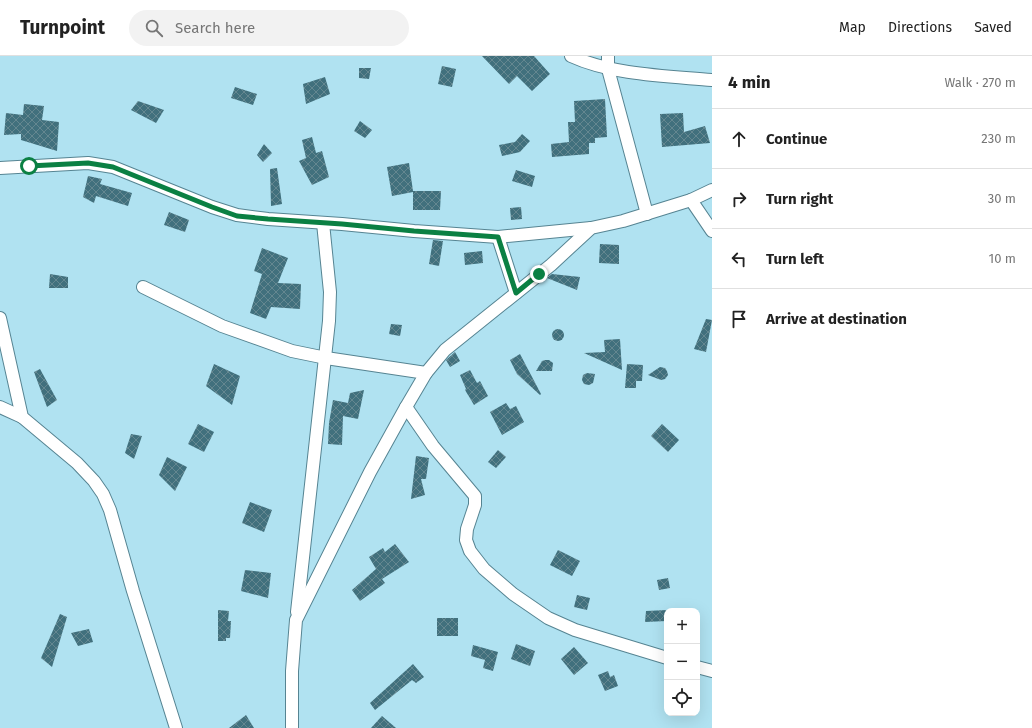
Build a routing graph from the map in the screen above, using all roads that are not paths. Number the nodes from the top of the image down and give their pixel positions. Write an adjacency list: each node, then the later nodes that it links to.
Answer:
1 (571, 56): 3 (street)
2 (608, 56): 3 (street)
3 (608, 69): 4 (street); 8 (street)
4 (712, 80)
5 (0, 168): 9 (street)
6 (712, 190): 7 (street)
7 (691, 200): 8 (street); 11 (street)
8 (648, 214): 10 (street)
9 (323, 223): 12 (street); 16 (street)
10 (591, 228): 12 (street); 14 (street)
11 (712, 231)
12 (498, 237): 14 (street)
13 (143, 287): 16 (street)
14 (516, 293): 17 (street)
15 (0, 318): 20 (street)
16 (326, 358): 17 (street); 21 (street)
17 (426, 373): 19 (street)
18 (0, 407): 20 (street)
19 (406, 407): 21 (street); 22 (street)
20 (22, 417): 26 (street)
21 (296, 620): 25 (street)
22 (664, 657)
23 (700, 668): 24 (street)
24 (712, 671)
25 (291, 725): 27 (street)
26 (176, 728)
27 (302, 728)

